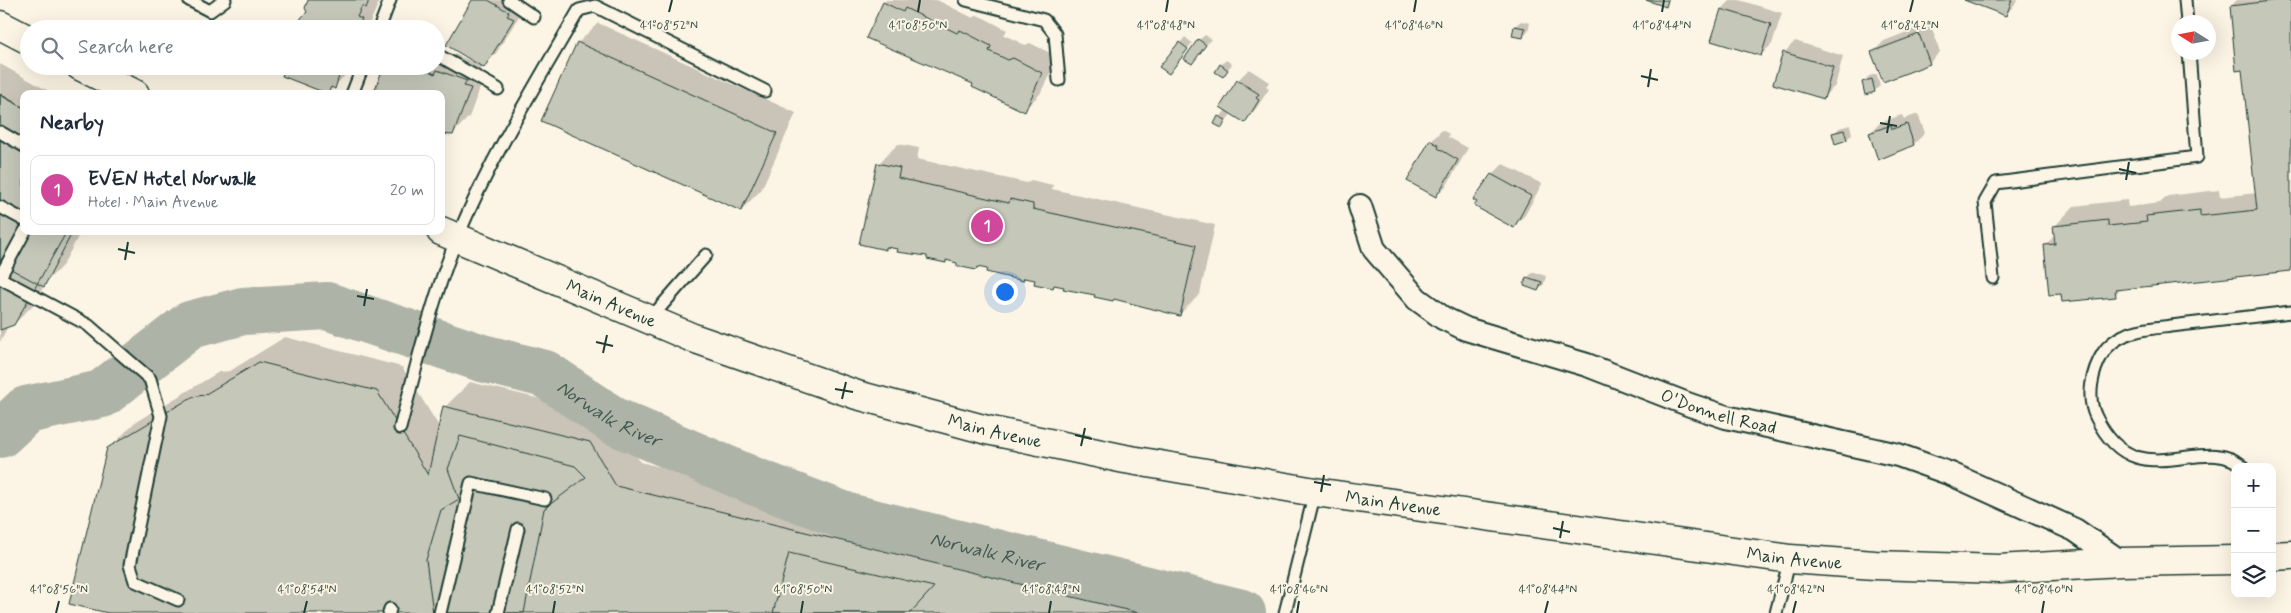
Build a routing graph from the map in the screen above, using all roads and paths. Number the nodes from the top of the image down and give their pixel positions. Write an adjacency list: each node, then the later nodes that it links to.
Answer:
1 (189, 0): 2 (lane)
2 (226, 0)
3 (390, 0): 9 (lane)
4 (509, 0): 8 (lane)
5 (966, 0): 16 (lane)
6 (2185, 0): 7 (lane)
7 (2186, 15)
8 (534, 17)
9 (382, 20)
10 (0, 25): 11 (main road)
11 (20, 35)
12 (445, 59): 17 (lane)
13 (2190, 60): 30 (lane)
14 (98, 75): 18 (main road)
15 (359, 75): 19 (lane)
16 (1059, 80)
17 (498, 89)
18 (127, 90)
19 (354, 90)
20 (765, 91): 26 (lane)
21 (0, 132): 22 (lane)
22 (20, 144)
23 (1360, 206): 42 (street, O'Donnell Road)
24 (0, 207): 25 (lane)
25 (20, 218)
26 (449, 234): 32 (main road, Main Avenue); 33 (lane)
27 (23, 235): 29 (lane)
28 (706, 255): 32 (lane)
29 (0, 277): 43 (lane)
30 (1993, 278)
31 (2291, 312): 34 (lane)
32 (649, 320): 35 (main road, Main Avenue)
33 (400, 428)
34 (2238, 463)
35 (1315, 492): 40 (main road, Main Avenue); 46 (lane)
36 (545, 498): 44 (lane)
37 (518, 529): 45 (lane)
38 (2291, 555): 39 (main road)
39 (2276, 556)
40 (1790, 559): 42 (main road, Main Avenue); 47 (lane)
41 (2231, 560): 42 (main road, Main Avenue)
42 (2122, 562)
43 (178, 600)
44 (440, 613)
45 (498, 613)
46 (1285, 613)
47 (1776, 613)

